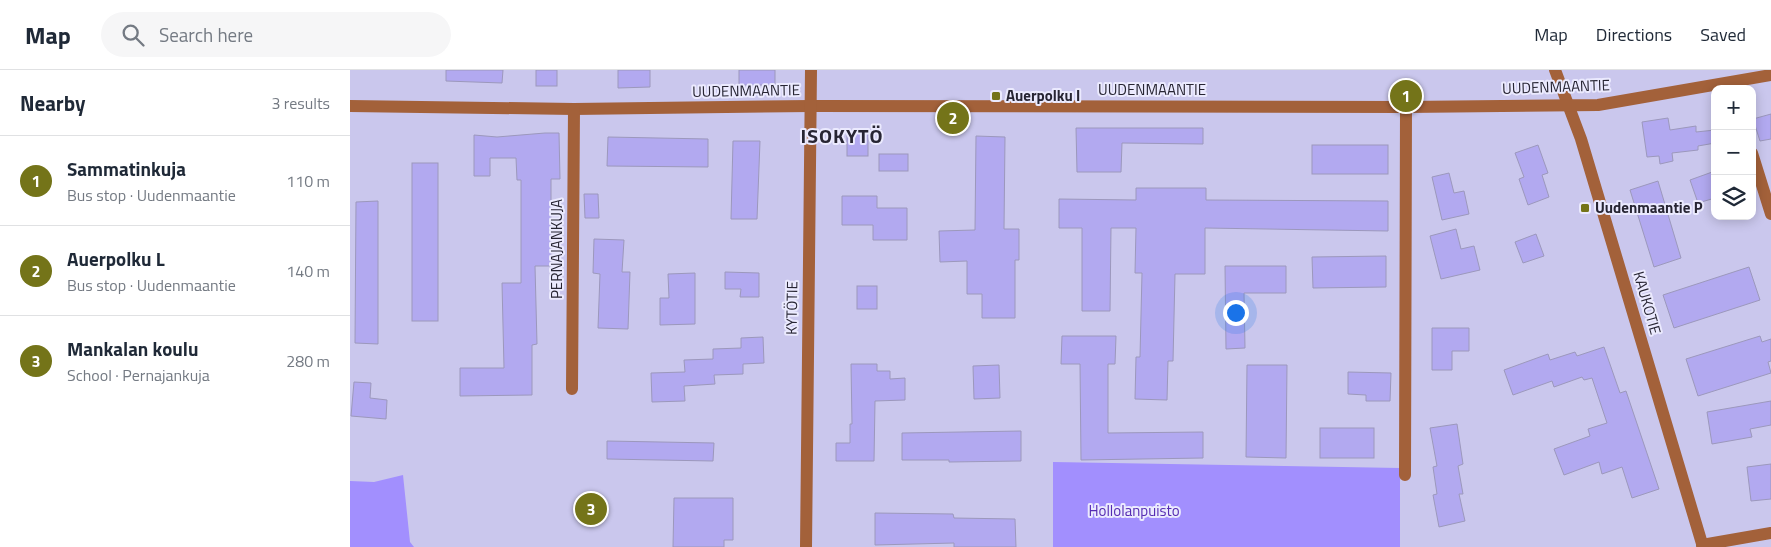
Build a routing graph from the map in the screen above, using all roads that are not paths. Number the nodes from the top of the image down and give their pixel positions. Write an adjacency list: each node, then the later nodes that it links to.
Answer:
1 (811, 70): 8 (street, KYTÖTIE)
2 (1556, 70): 6 (street, KAUKOTIE)
3 (1771, 75): 4 (street, UUDENMAANTIE)
4 (1733, 85)
5 (1711, 88): 6 (street, UUDENMAANTIE)
6 (1568, 105): 9 (street, UUDENMAANTIE); 16 (street, KAUKOTIE)
7 (350, 106): 10 (street, UUDENMAANTIE)
8 (811, 106): 9 (street, UUDENMAANTIE); 10 (street, UUDENMAANTIE); 17 (street, KYTÖTIE)
9 (1406, 107): 14 (street)
10 (574, 109): 13 (street, PERNAJANKUJA)
11 (1756, 166): 12 (street)
12 (1771, 214)
13 (572, 389)
14 (1405, 475)
15 (1771, 532): 16 (street)
16 (1703, 546)
17 (806, 547)

